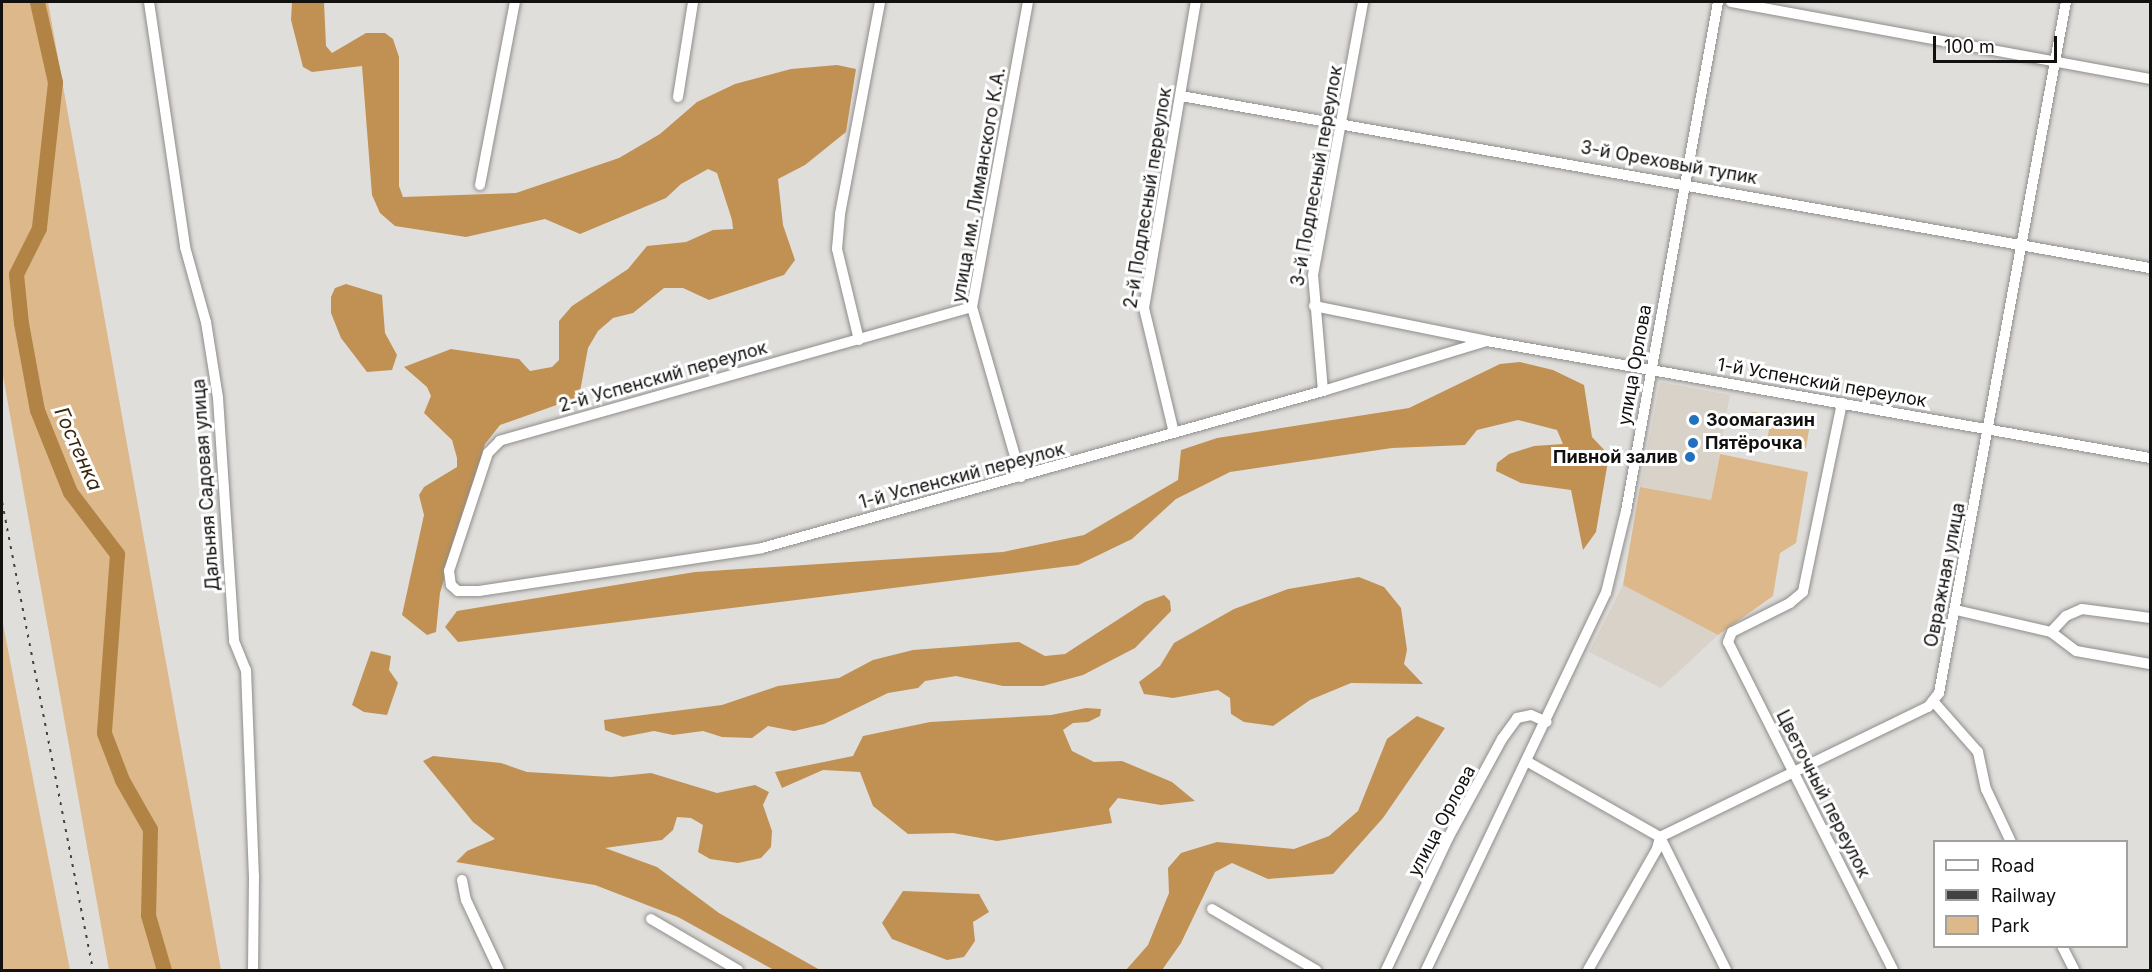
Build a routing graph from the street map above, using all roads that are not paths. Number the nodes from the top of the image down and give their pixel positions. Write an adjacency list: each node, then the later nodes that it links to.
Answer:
1 (149, 2): 46 (street, Дальняя Садовая улица)
2 (515, 2): 17 (street)
3 (693, 2): 14 (street)
4 (880, 2): 22 (street)
5 (1028, 2): 21 (street, улица им. Лиманского К.А.)
6 (1196, 2): 13 (street, 2-й Подлесный переулок)
7 (1363, 2): 15 (street, 3-й Подлесный переулок)
8 (1718, 2): 16 (street, улица Орлова)
9 (1731, 2): 11 (street)
10 (2066, 2): 11 (street, Овражная улица)
11 (2055, 62): 12 (street); 18 (street, Овражная улица)
12 (2151, 79)
13 (1180, 96): 15 (street, 3-й Ореховый тупик); 28 (street, 2-й Подлесный переулок)
14 (678, 97)
15 (1342, 121): 16 (street, 3-й Ореховый тупик); 20 (street, 3-й Подлесный переулок)
16 (1684, 183): 18 (street, 3-й Ореховый тупик); 24 (street, улица Орлова)
17 (480, 185)
18 (2022, 244): 19 (street, 3-й Ореховый тупик); 27 (street, Овражная улица)
19 (2151, 267)
20 (1314, 306): 23 (street, 1-й Успенский переулок); 25 (street, 3-й Подлесный переулок)
21 (972, 307): 22 (street, 2-й Успенский переулок); 30 (street, улица им. Лиманского К.А.)
22 (860, 339): 31 (street, 2-й Успенский переулок)
23 (1487, 341): 24 (street, 1-й Успенский переулок); 25 (street, 1-й Успенский переулок)
24 (1651, 369): 26 (street, 1-й Успенский переулок); 37 (street, улица Орлова)
25 (1323, 391): 28 (street, 1-й Успенский переулок)
26 (1842, 403): 27 (street, 1-й Успенский переулок); 39 (street, Цветочный переулок)
27 (1988, 430): 29 (street, 1-й Успенский переулок); 32 (street, Овражная улица)
28 (1174, 433): 30 (street, 1-й Успенский переулок)
29 (2151, 458)
30 (1021, 477): 31 (street, 1-й Успенский переулок)
31 (449, 571)
32 (1956, 610): 34 (street); 36 (street, Овражная улица)
33 (2151, 618): 34 (street)
34 (2051, 632): 35 (street)
35 (2151, 664)
36 (1933, 701): 39 (street); 41 (street)
37 (1547, 722): 38 (street, улица Орлова); 50 (street, улица Орлова)
38 (1527, 762): 40 (street); 51 (street, улица Орлова)
39 (1793, 771): 40 (street); 54 (street, Цветочный переулок)
40 (1660, 837): 52 (street); 53 (street)
41 (2010, 840)
42 (462, 880): 47 (street)
43 (1212, 909): 49 (street)
44 (651, 919): 48 (street)
45 (2063, 948): 55 (street)
46 (253, 970)
47 (499, 970)
48 (738, 970)
49 (1316, 970)
50 (1386, 970)
51 (1426, 970)
52 (1588, 970)
53 (1726, 970)
54 (1893, 970)
55 (2074, 970)

